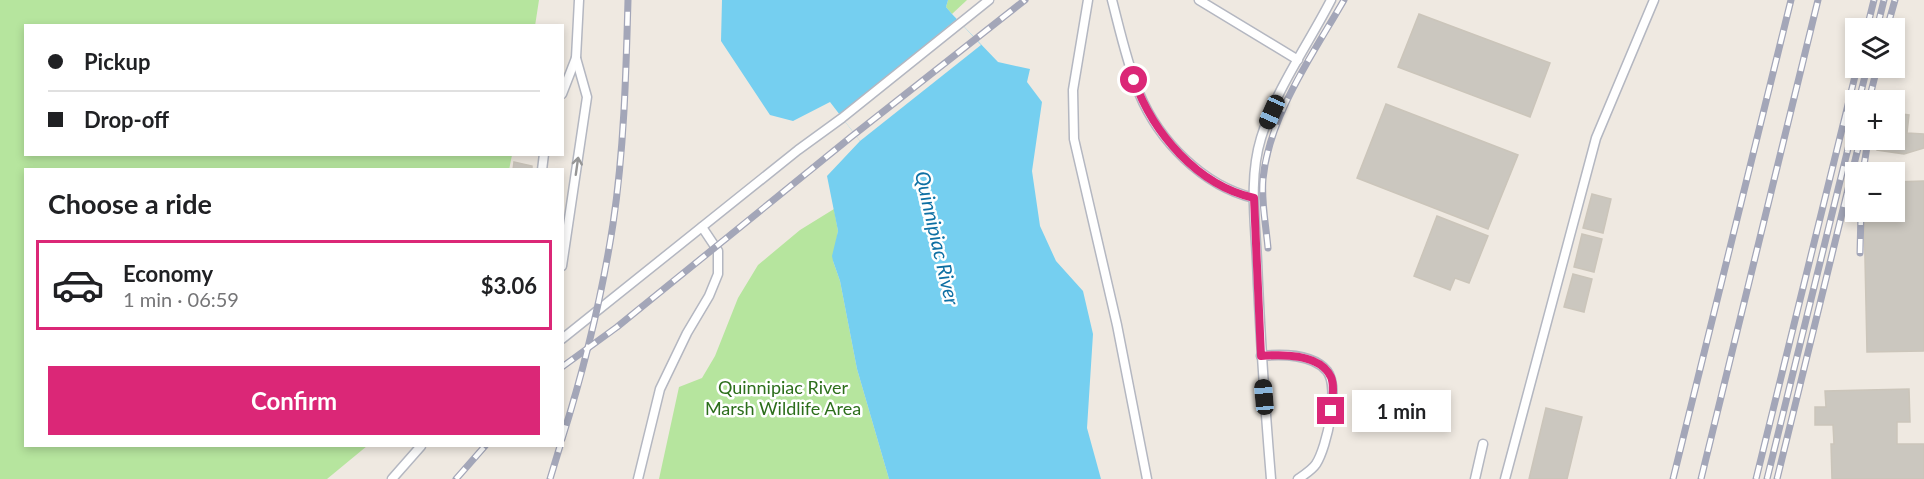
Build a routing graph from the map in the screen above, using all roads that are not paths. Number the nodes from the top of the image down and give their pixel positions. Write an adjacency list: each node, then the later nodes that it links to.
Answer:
1 (579, 0): 8 (lane)
2 (989, 0): 12 (lane)
3 (1088, 0): 20 (lane)
4 (1112, 0): 11 (lane)
5 (1199, 0): 9 (lane)
6 (1331, 0): 9 (lane)
7 (1654, 0): 24 (lane)
8 (576, 58): 10 (lane); 13 (lane, one-way to 8)
9 (1298, 60): 11 (lane)
10 (564, 89)
11 (1254, 198): 15 (lane)
12 (702, 227): 14 (lane); 19 (lane)
13 (564, 252)
14 (564, 337)
15 (1261, 356): 21 (lane); 22 (lane)
16 (1483, 444): 23 (lane)
17 (420, 447): 18 (lane)
18 (392, 479)
19 (638, 479)
20 (1147, 479)
21 (1271, 479)
22 (1298, 479)
23 (1474, 479)
24 (1505, 479)

